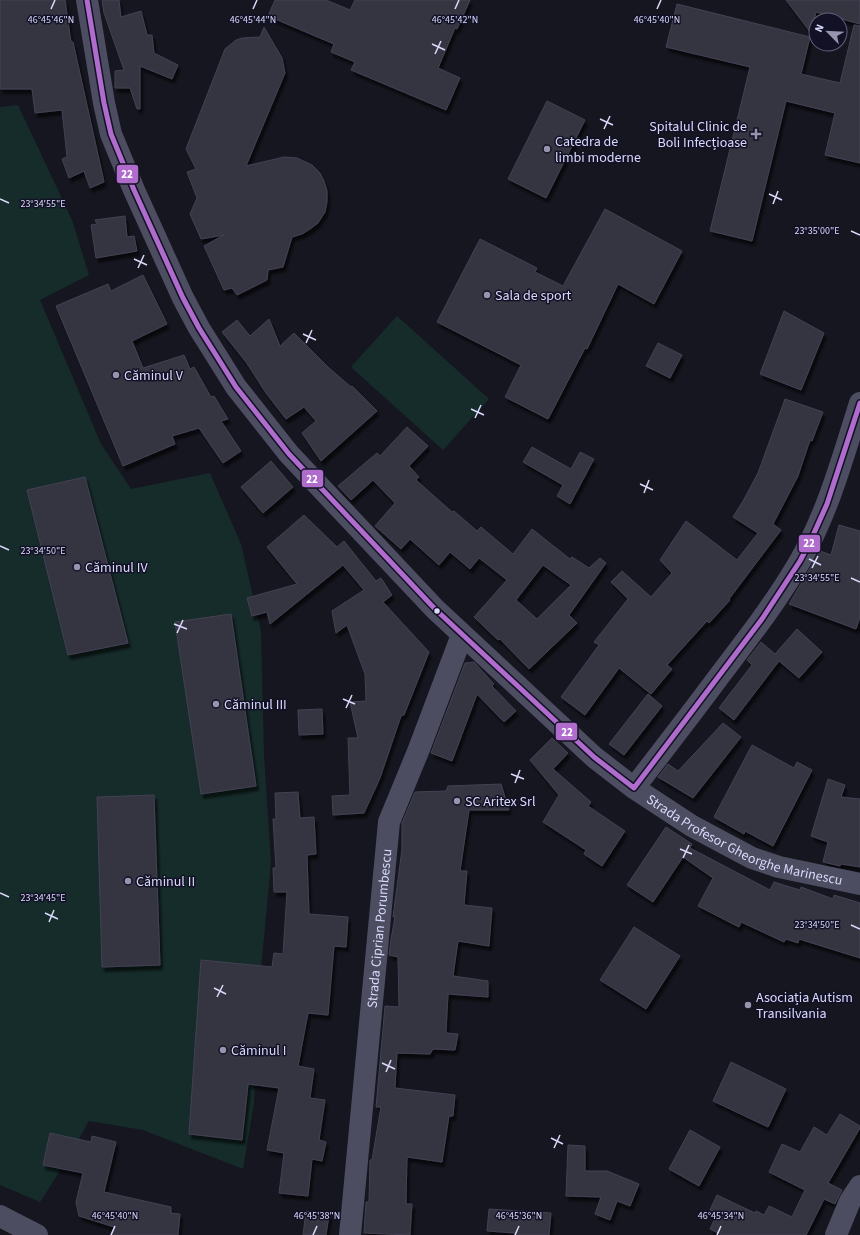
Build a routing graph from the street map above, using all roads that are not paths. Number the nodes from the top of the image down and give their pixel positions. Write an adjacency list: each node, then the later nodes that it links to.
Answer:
1 (87, 0): 3 (street, Strada Profesor Gheorghe Marinescu)
2 (860, 403): 4 (street)
3 (462, 635): 4 (street, Strada Profesor Gheorghe Marinescu); 9 (street, Strada Ciprian Porumbescu)
4 (634, 788): 5 (street, Strada Profesor Gheorghe Marinescu)
5 (860, 884)
6 (860, 1186): 10 (street)
7 (0, 1216): 8 (street)
8 (37, 1235)
9 (350, 1235)
10 (836, 1235)

